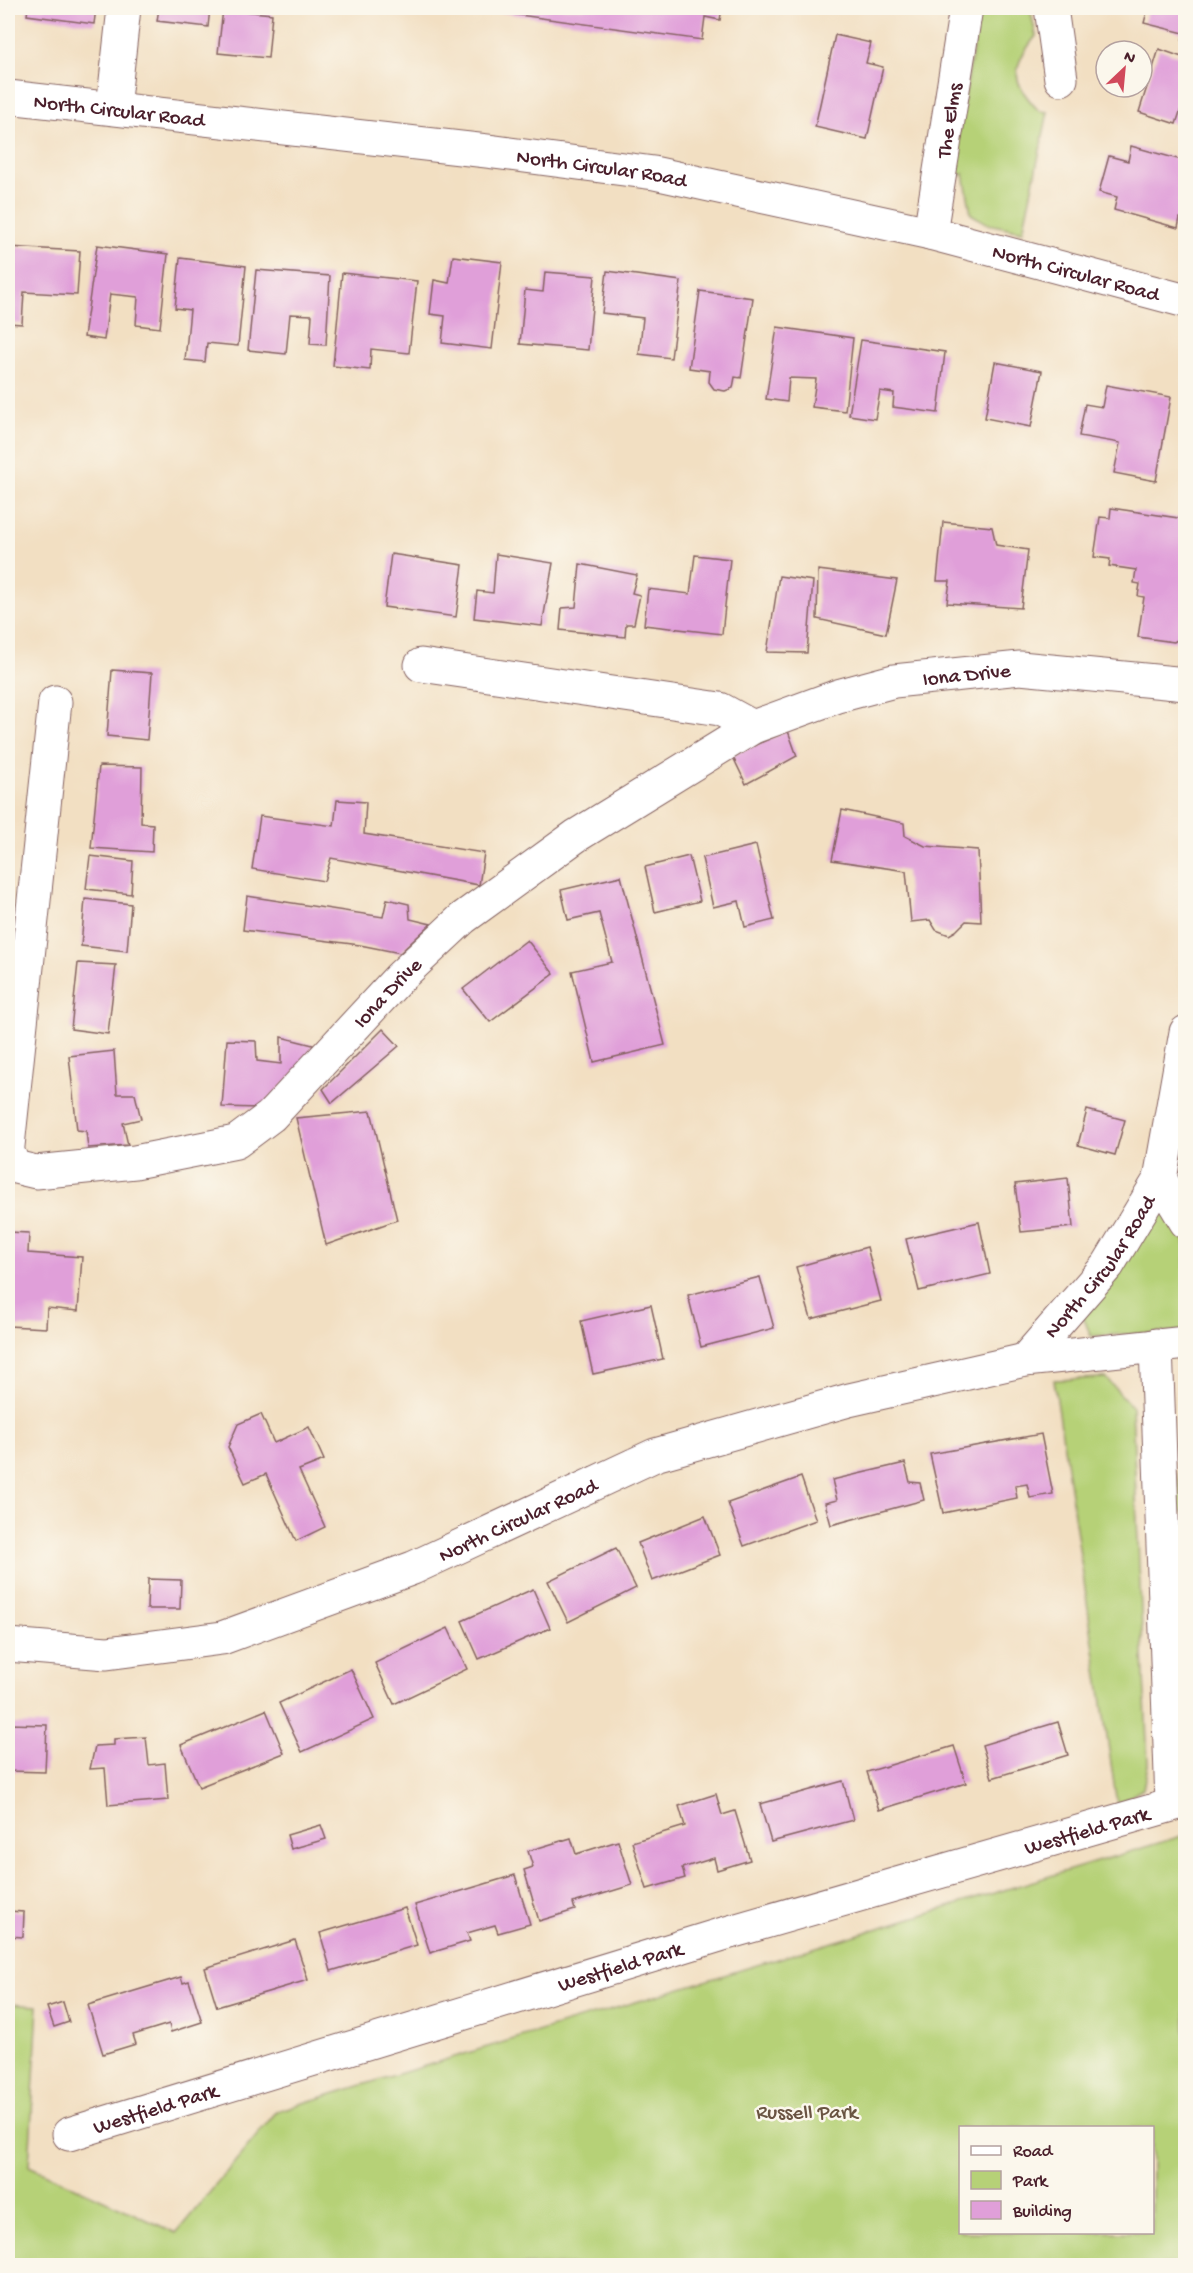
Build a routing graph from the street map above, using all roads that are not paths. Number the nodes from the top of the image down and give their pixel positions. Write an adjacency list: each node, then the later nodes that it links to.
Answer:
1 (124, 8): 6 (street)
2 (966, 8): 7 (street, The Elms)
3 (1051, 8): 4 (street)
4 (1061, 79)
5 (8, 97): 6 (street, North Circular Road)
6 (113, 108): 7 (street, North Circular Road)
7 (930, 233): 8 (street, North Circular Road)
8 (1185, 301)
9 (422, 665): 12 (street)
10 (1185, 684): 12 (street, Iona Drive)
11 (55, 702): 14 (street)
12 (753, 727): 15 (street, Iona Drive)
13 (1185, 1032): 16 (street)
14 (8, 1146)
15 (8, 1153)
16 (1160, 1179): 17 (street, North Circular Road); 19 (street, North Circular Road)
17 (1185, 1222)
18 (1171, 1344): 19 (street, North Circular Road); 21 (street, Westfield Park)
19 (1025, 1360): 20 (street, North Circular Road)
20 (8, 1645)
21 (1179, 1802): 22 (street, Westfield Park)
22 (69, 2134)

